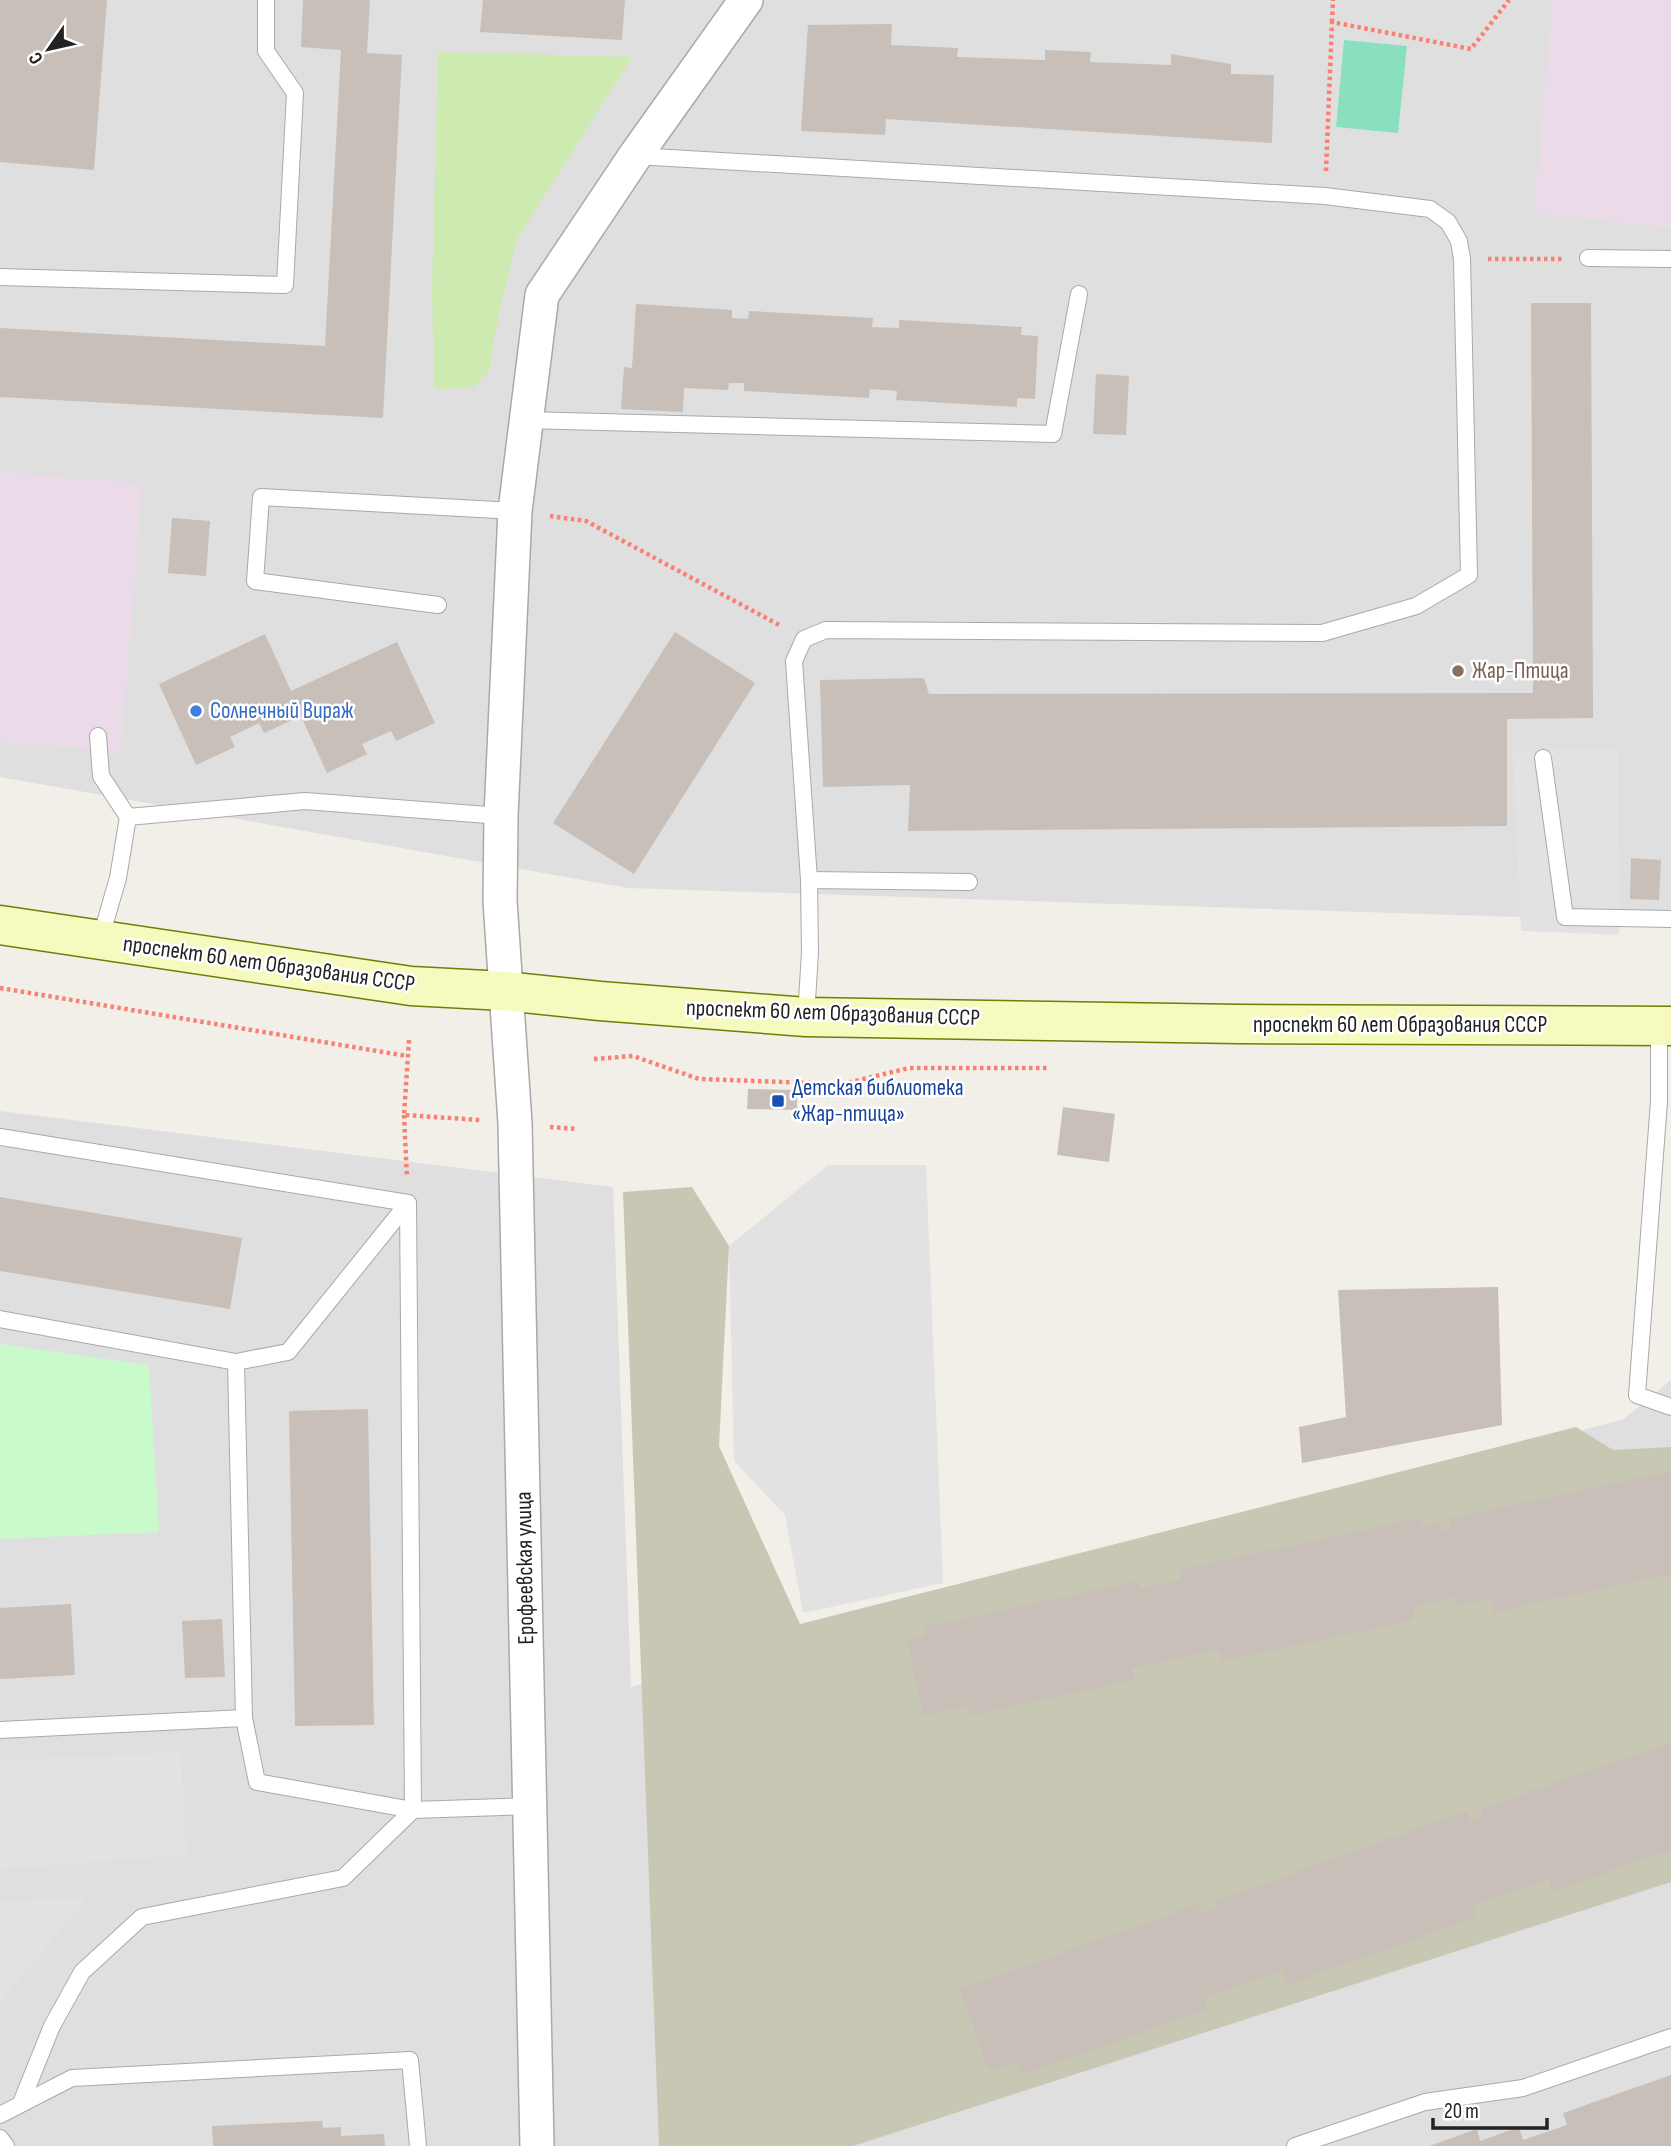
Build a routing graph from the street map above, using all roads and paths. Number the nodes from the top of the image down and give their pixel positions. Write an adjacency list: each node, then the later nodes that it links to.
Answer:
1 (267, 0): 11 (lane)
2 (746, 0): 6 (street, Ерофеевская улица)
3 (1333, 0): 5 (path)
4 (1509, 0): 5 (path)
5 (1332, 22): 7 (path)
6 (635, 156): 7 (lane); 13 (street, Ерофеевская улица)
7 (1325, 197): 9 (lane)
8 (1588, 258): 9 (path); 10 (lane)
9 (1462, 259): 16 (lane)
10 (1671, 260)
11 (0, 277)
12 (1079, 294): 13 (lane)
13 (525, 421): 14 (street, Ерофеевская улица)
14 (515, 511): 15 (lane); 16 (path); 19 (street, Ерофеевская улица)
15 (438, 605)
16 (804, 639): 21 (lane)
17 (98, 736): 20 (lane)
18 (1543, 758): 23 (lane)
19 (501, 816): 20 (lane); 27 (street, Ерофеевская улица)
20 (128, 817): 25 (lane)
21 (809, 880): 22 (lane); 28 (lane)
22 (969, 881)
23 (1671, 919)
24 (0, 925): 25 (main road, проспект 60 лет Образования СССР)
25 (100, 940): 27 (main road, проспект 60 лет Образования СССР)
26 (0, 988): 31 (path)
27 (505, 991): 28 (main road, проспект 60 лет Образования СССР); 45 (street, Ерофеевская улица)
28 (806, 1017): 29 (main road, проспект 60 лет Образования СССР)
29 (1665, 1026): 42 (lane)
30 (409, 1040): 31 (path)
31 (407, 1056): 34 (path)
32 (594, 1059): 33 (path)
33 (1048, 1068)
34 (404, 1115): 35 (path); 39 (path)
35 (488, 1121)
36 (550, 1127): 37 (path)
37 (577, 1129)
38 (0, 1137): 39 (lane)
39 (408, 1203): 41 (lane); 46 (lane)
40 (0, 1319): 41 (lane)
41 (236, 1362): 43 (lane)
42 (1671, 1408)
43 (244, 1718): 44 (lane); 46 (lane)
44 (0, 1730)
45 (531, 1806): 46 (lane); 53 (street, Ерофеевская улица)
46 (413, 1810): 48 (lane)
47 (1671, 2037): 54 (lane)
48 (22, 2103): 49 (lane); 52 (lane)
49 (0, 2115)
50 (0, 2138): 51 (lane)
51 (6, 2146)
52 (418, 2146)
53 (537, 2146)
54 (1295, 2146)

